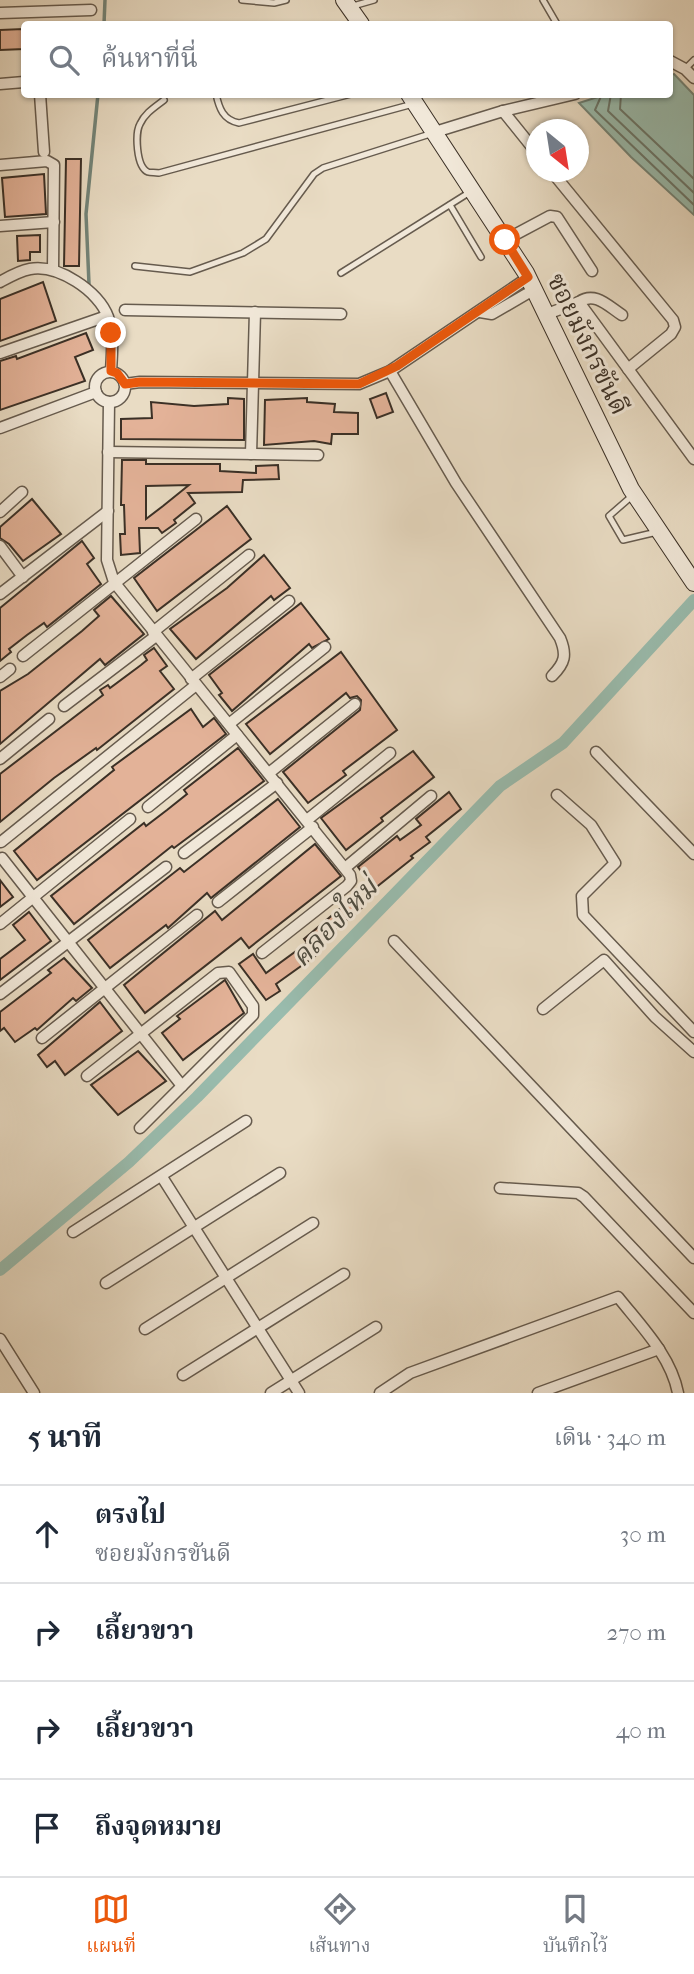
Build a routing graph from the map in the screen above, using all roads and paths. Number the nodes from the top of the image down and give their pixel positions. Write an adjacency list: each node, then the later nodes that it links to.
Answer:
1 (242, 0): 2 (lane)
2 (286, 0)
3 (374, 0): 5 (lane)
4 (543, 0): 9 (lane)
5 (346, 4): 8 (street)
6 (91, 10): 7 (street)
7 (0, 13)
8 (359, 21)
9 (556, 21)
10 (694, 60): 12 (lane)
11 (673, 63): 12 (street)
12 (685, 69): 13 (street)
13 (694, 78)
14 (21, 82): 15 (street)
15 (0, 84)
16 (40, 98): 25 (street)
17 (218, 98): 18 (lane)
18 (336, 98)
19 (550, 98): 22 (street)
20 (412, 99): 21 (lane); 23 (street, ซอยมังกรขันดี)
21 (164, 100)
22 (503, 111): 23 (street); 24 (street)
23 (435, 132): 28 (street, ซอยมังกรขันดี); 34 (lane)
24 (526, 139)
25 (44, 152)
26 (0, 165): 30 (street)
27 (560, 182): 48 (street)
28 (473, 191): 29 (lane); 32 (street, ซอยมังกรขันดี)
29 (450, 205): 33 (lane); 37 (lane)
30 (54, 222): 31 (street); 35 (street)
31 (0, 226)
32 (505, 240): 36 (street); 39 (street, ซอยมังกรขันดี)
33 (481, 257)
34 (135, 266)
35 (53, 270): 38 (street); 46 (street)
36 (592, 271)
37 (341, 273)
38 (0, 282)
39 (532, 283): 44 (street, ซอยมังกรขันดี); 50 (street)
40 (579, 302): 44 (street); 45 (street); 48 (street)
41 (125, 310): 42 (street)
42 (255, 312): 43 (street); 51 (street)
43 (341, 314)
44 (547, 314): 61 (street, ซอยมังกรขันดี)
45 (622, 315)
46 (107, 316): 47 (street); 49 (street)
47 (0, 353)
48 (628, 369): 59 (street)
49 (111, 371): 52 (street); 53 (street)
50 (390, 371): 51 (street); 77 (street)
51 (253, 383): 52 (street); 57 (street)
52 (125, 384): 54 (street)
53 (96, 392): 54 (street); 55 (street)
54 (109, 402): 56 (street)
55 (0, 428)
56 (108, 452): 57 (street); 62 (street)
57 (251, 454): 58 (street)
58 (318, 455)
59 (694, 459)
60 (22, 492): 63 (street)
61 (634, 495): 65 (street, ซอยมังกรขันดี); 65 (lane)
62 (108, 511): 68 (street); 69 (street)
63 (0, 512)
64 (196, 519): 69 (street)
65 (657, 532): 70 (street, ซอยมังกรขันดี)
66 (0, 546): 68 (street)
67 (248, 555): 73 (street)
68 (23, 577): 71 (street)
69 (114, 582): 73 (street); 75 (street)
70 (694, 583)
71 (0, 594)
72 (289, 601): 79 (street)
73 (155, 634): 79 (street); 81 (street)
74 (325, 648): 83 (street)
75 (23, 656)
76 (10, 669): 78 (street)
77 (552, 676)
78 (0, 677)
79 (194, 682): 83 (street); 95 (street)
80 (355, 704): 88 (street)
81 (64, 706)
82 (49, 719): 87 (street)
83 (229, 724): 84 (street)
84 (237, 735): 88 (street); 92 (street)
85 (596, 752): 97 (street)
86 (390, 753): 94 (street)
87 (0, 760)
88 (269, 774): 89 (street)
89 (277, 783): 94 (street); 96 (street)
90 (557, 795): 111 (street)
91 (431, 796): 100 (street)
92 (148, 807)
93 (130, 819): 101 (street)
94 (310, 824): 100 (street); 102 (street)
95 (1, 841): 98 (street)
96 (184, 853)
97 (694, 854)
98 (1, 859): 101 (street)
99 (166, 867): 106 (street)
100 (345, 868): 107 (street)
101 (34, 897): 104 (street); 106 (street)
102 (218, 902)
103 (197, 915): 108 (street)
104 (0, 924)
105 (394, 941): 125 (street)
106 (68, 942): 108 (street); 109 (street)
107 (262, 953)
108 (104, 989): 112 (street); 113 (street)
109 (0, 994)
110 (543, 1009): 114 (street)
111 (694, 1032)
112 (139, 1033): 115 (street); 116 (street); 116 (street)
113 (42, 1038)
114 (694, 1052)
115 (87, 1076)
116 (182, 1086): 118 (street)
117 (246, 1121): 120 (street)
118 (140, 1128)
119 (280, 1173): 123 (street)
120 (162, 1177): 123 (street); 124 (street)
121 (500, 1188): 129 (street)
122 (313, 1223): 127 (street)
123 (194, 1227): 127 (street); 128 (street)
124 (73, 1232)
125 (694, 1258)
126 (344, 1274): 131 (street)
127 (226, 1278): 131 (street); 132 (street)
128 (106, 1283)
129 (694, 1313)
130 (376, 1327): 136 (street)
131 (258, 1328): 135 (street); 136 (street)
132 (145, 1329)
133 (0, 1339): 137 (street)
134 (659, 1349): 140 (street); 141 (street); 142 (street)
135 (183, 1375)
136 (291, 1380): 138 (street); 139 (street)
137 (34, 1393)
138 (271, 1393)
139 (299, 1393)
140 (380, 1393)
141 (538, 1393)
142 (678, 1393)

